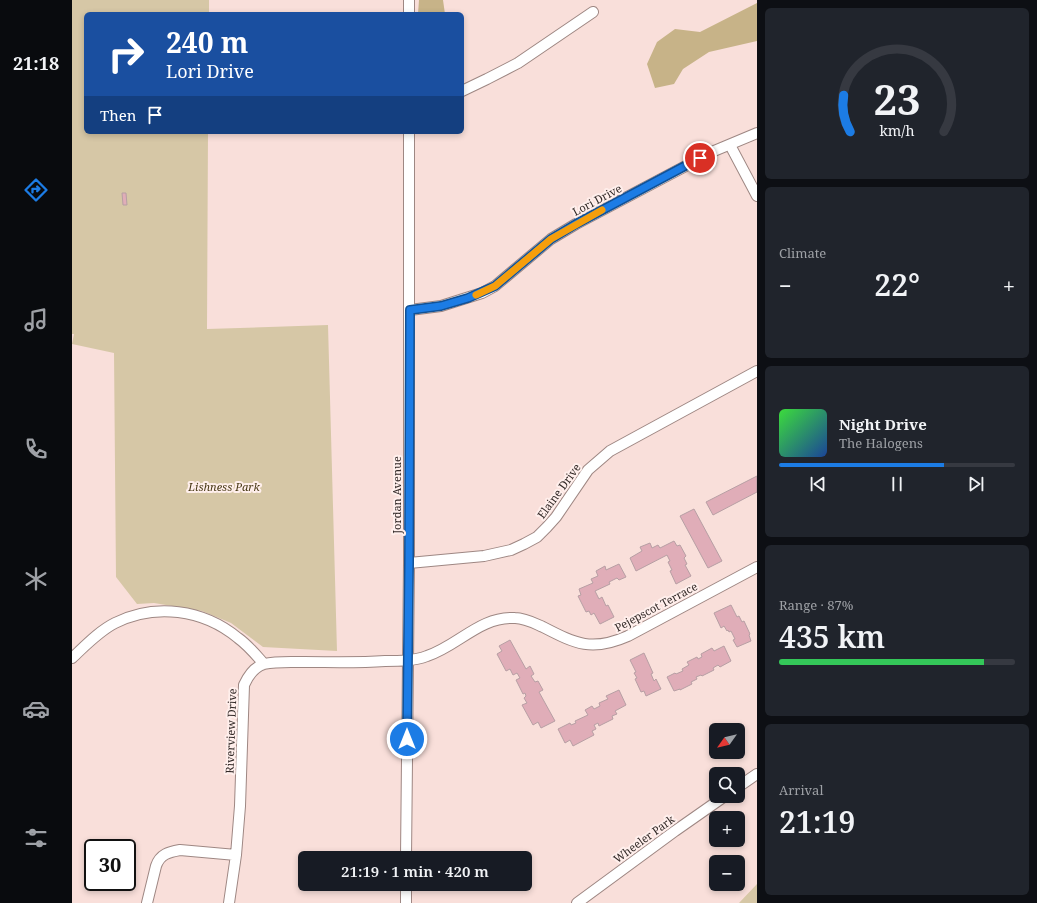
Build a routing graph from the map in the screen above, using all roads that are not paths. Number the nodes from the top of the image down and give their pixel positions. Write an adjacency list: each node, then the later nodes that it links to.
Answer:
1 (409, 0): 2 (street)
2 (409, 12)
3 (593, 12): 4 (street)
4 (464, 89)
5 (757, 133): 7 (street, Lori Drive)
6 (409, 134): 9 (street, Jordan Avenue)
7 (730, 145): 8 (street); 9 (street, Lori Drive)
8 (757, 196)
9 (410, 310): 11 (street, Jordan Avenue)
10 (757, 371): 11 (street, Elaine Drive)
11 (409, 563): 14 (street, Jordan Avenue)
12 (757, 567): 14 (street, Pejepscot Terrace)
13 (72, 658): 15 (street)
14 (407, 660): 15 (street); 19 (street, Jordan Avenue)
15 (264, 664): 20 (street, Riverview Drive)
16 (757, 774): 17 (street)
17 (745, 782)
18 (715, 803): 25 (street, Wheeler Park)
19 (406, 851)
20 (236, 854): 22 (street); 23 (street, Riverview Drive)
21 (406, 891): 24 (street)
22 (147, 903)
23 (229, 903)
24 (406, 903)
25 (577, 903)

